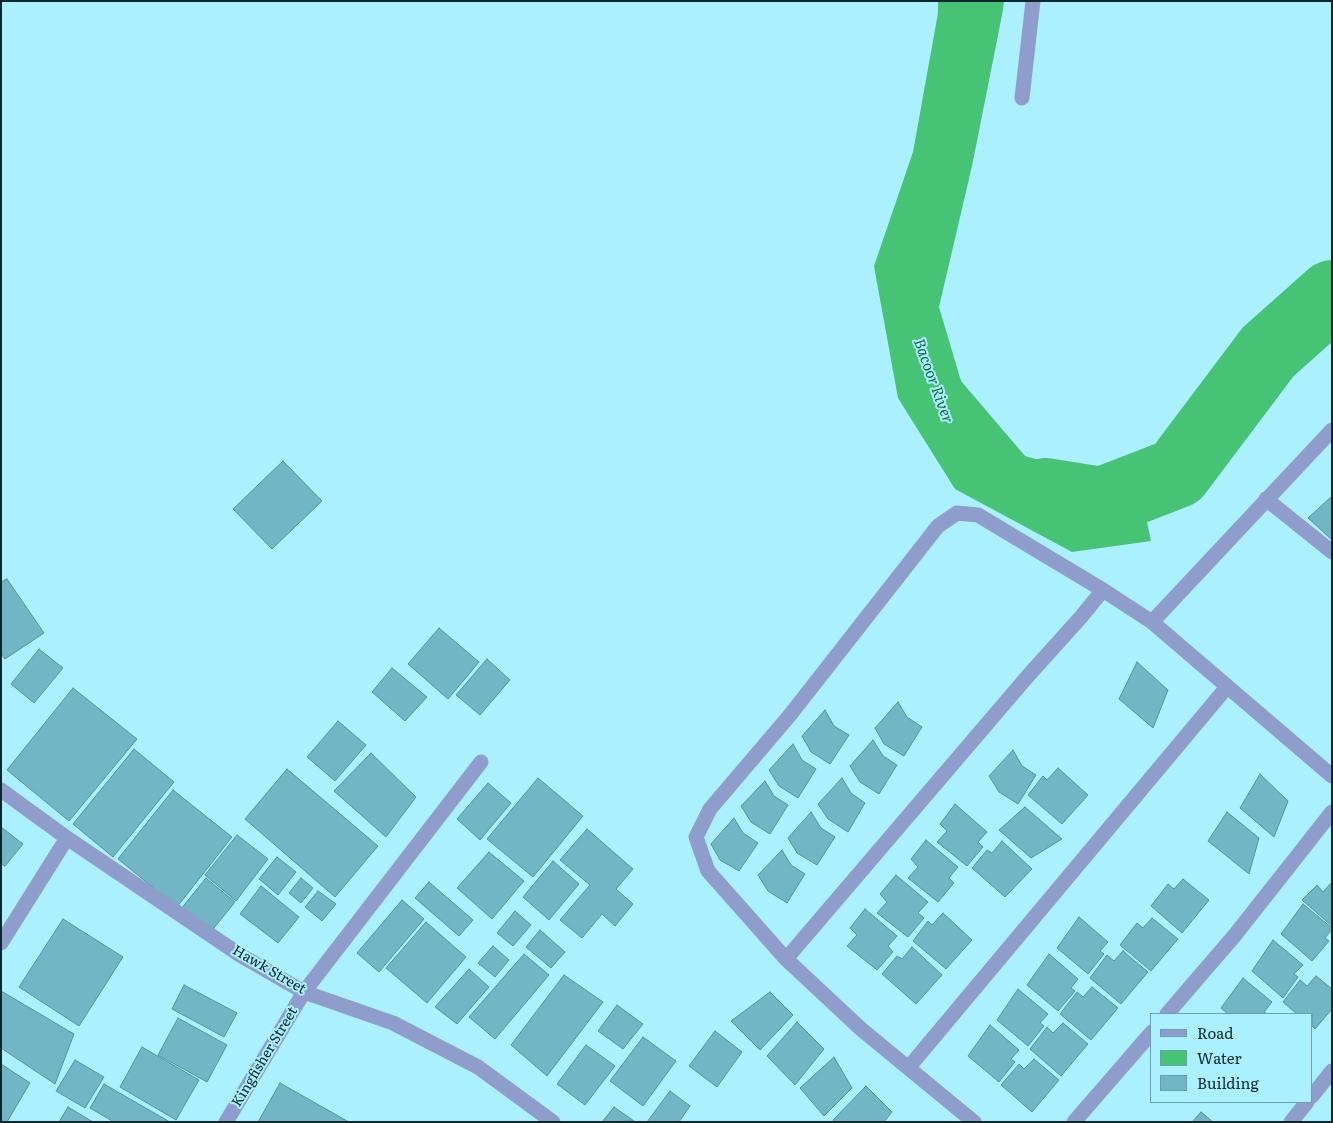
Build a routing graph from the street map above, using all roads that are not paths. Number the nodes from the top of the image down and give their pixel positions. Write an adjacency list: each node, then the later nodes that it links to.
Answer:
1 (1033, 1): 2 (street)
2 (1022, 98)
3 (1332, 430): 4 (street)
4 (1266, 499): 5 (street); 7 (street)
5 (1332, 552)
6 (1103, 590): 7 (street); 15 (street); 15 (street)
7 (1152, 622): 8 (street)
8 (1227, 686): 10 (street); 19 (street)
9 (481, 762): 16 (street, Kingfisher Street)
10 (1332, 776)
11 (1, 790): 13 (street, Hawk Street)
12 (1332, 812): 17 (street)
13 (68, 838): 14 (street); 16 (street, Hawk Street)
14 (1, 943)
15 (786, 959): 19 (street)
16 (304, 992): 23 (street, Hawk Street); 24 (street, Kingfisher Street)
17 (1168, 1013)
18 (1150, 1034): 26 (street)
19 (909, 1067): 25 (street)
20 (1332, 1071): 21 (street)
21 (1313, 1095)
22 (1306, 1103): 27 (street)
23 (548, 1120)
24 (226, 1122)
25 (974, 1122)
26 (1074, 1122)
27 (1291, 1122)

